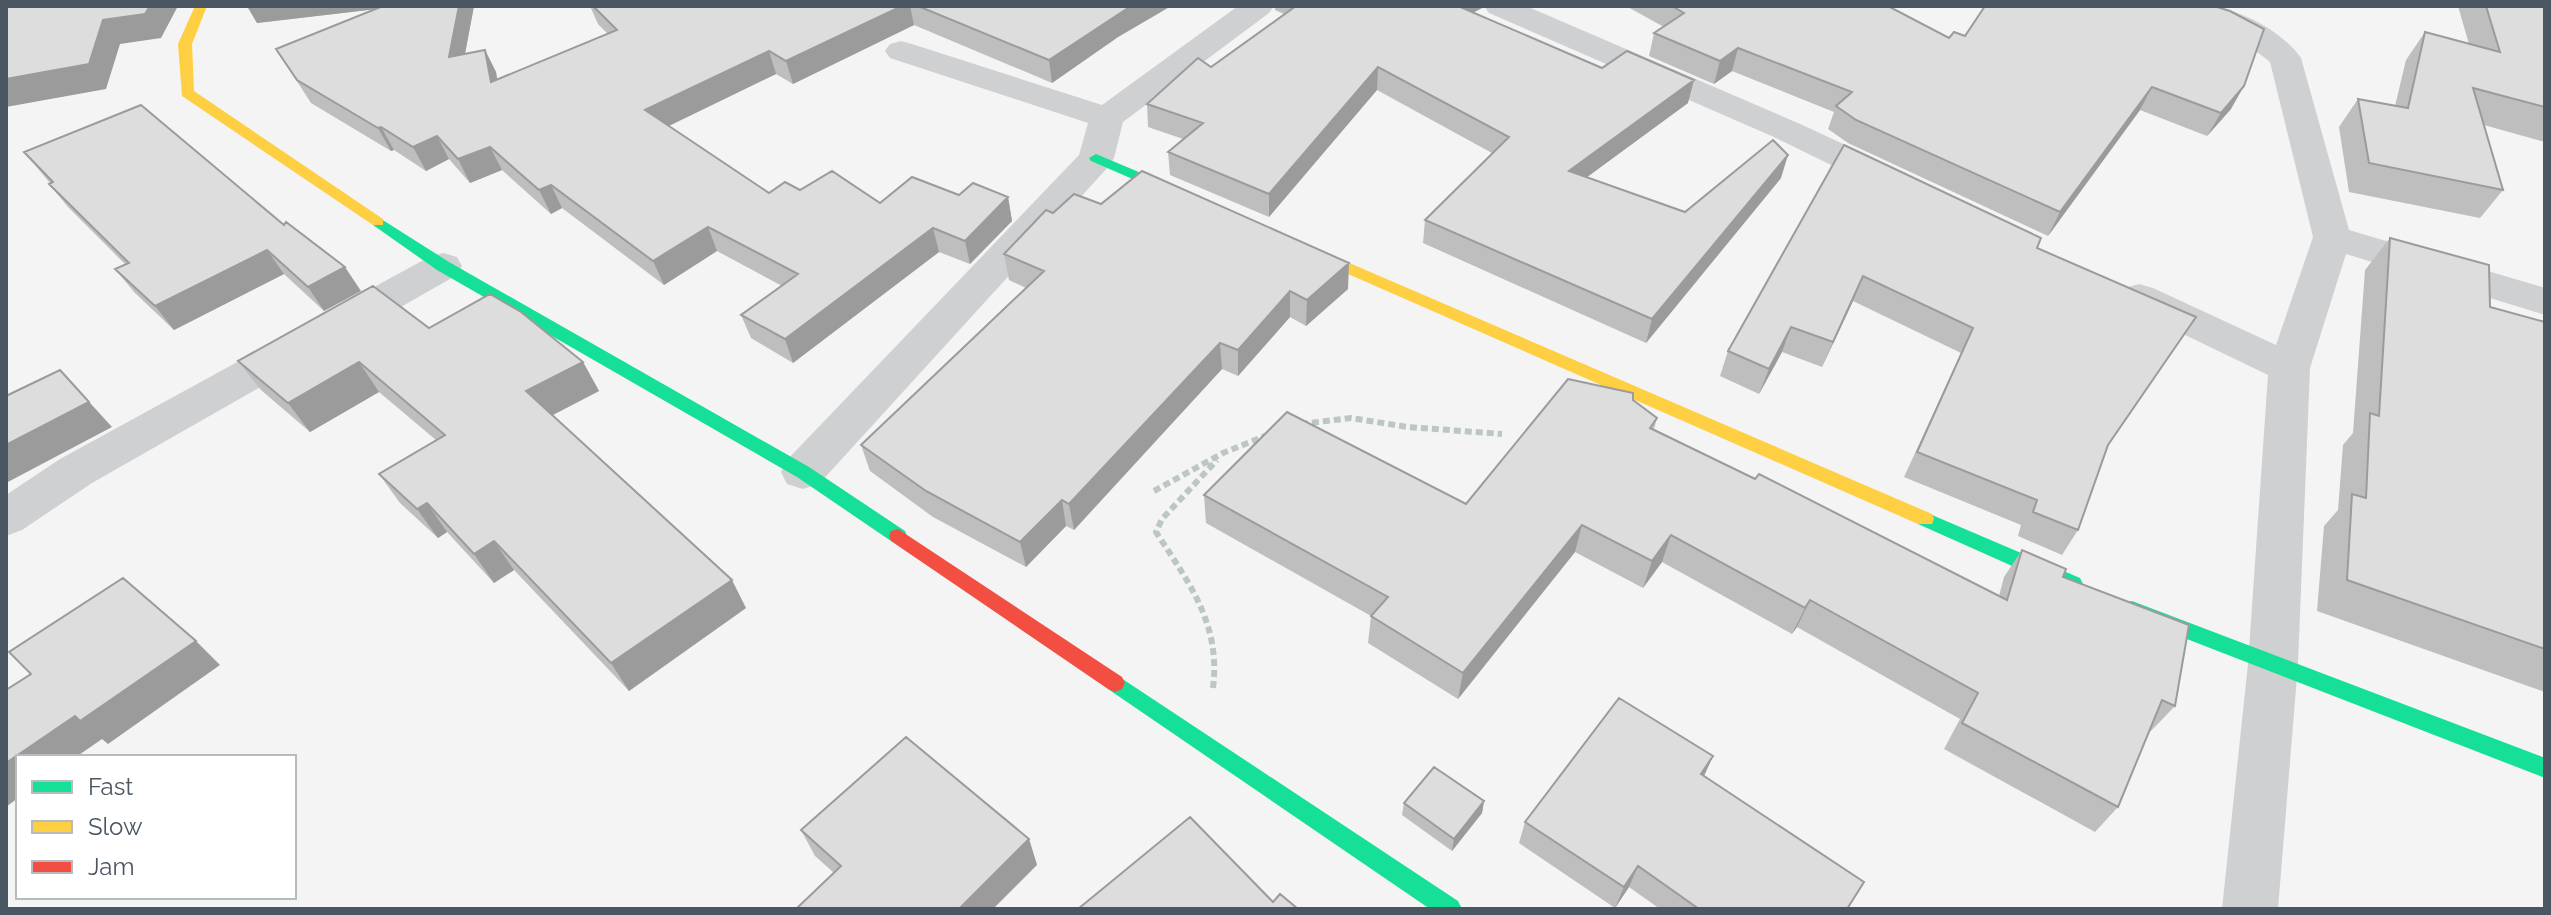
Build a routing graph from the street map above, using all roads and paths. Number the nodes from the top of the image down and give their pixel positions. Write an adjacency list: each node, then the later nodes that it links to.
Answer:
1 (201, 6): 12 (street)
2 (1258, 6): 6 (street)
3 (1500, 6): 8 (street)
4 (2173, 6): 10 (street)
5 (901, 51): 6 (street)
6 (1107, 118): 7 (street)
7 (1096, 158): 9 (street); 20 (street)
8 (1929, 198)
9 (1212, 208)
10 (2332, 237): 14 (street); 15 (street)
11 (1285, 240): 23 (street)
12 (443, 266): 20 (street); 22 (street)
13 (2102, 280): 15 (street)
14 (2545, 302)
15 (2289, 368): 25 (street)
16 (1292, 425): 18 (path)
17 (1278, 431): 19 (path)
18 (1502, 434)
19 (1223, 453): 21 (path); 26 (path)
20 (803, 472): 28 (street)
21 (1154, 491)
22 (6, 518)
23 (2085, 589)
24 (2114, 601): 25 (street)
25 (2273, 664): 27 (street); 29 (street)
26 (1211, 703)
27 (2545, 768)
28 (1450, 909)
29 (2250, 909)

